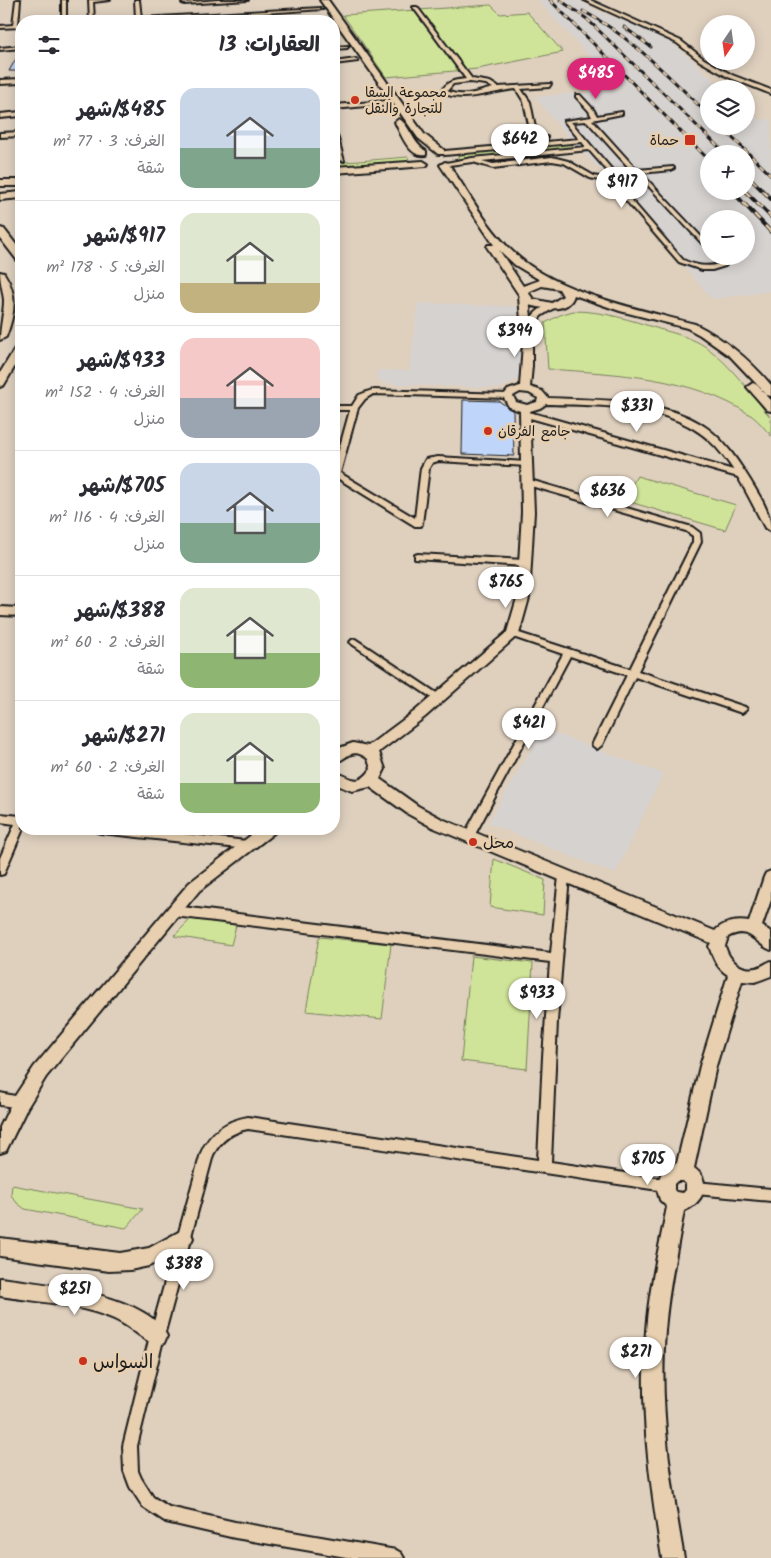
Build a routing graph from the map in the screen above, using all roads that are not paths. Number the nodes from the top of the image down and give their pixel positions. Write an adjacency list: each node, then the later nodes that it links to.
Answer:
1 (18, 0): 15 (street)
2 (64, 0): 16 (street)
3 (92, 0): 4 (street); 17 (street)
4 (108, 0)
5 (137, 0): 18 (street)
6 (245, 0): 10 (street); 13 (street)
7 (315, 0): 12 (main road)
8 (324, 0): 22 (main road)
9 (586, 0): 39 (street)
10 (183, 2): 19 (street)
11 (415, 8): 33 (street)
12 (321, 9): 14 (street); 21 (main road)
13 (248, 13): 14 (street); 20 (street)
14 (259, 13)
15 (16, 15)
16 (64, 15)
17 (92, 15)
18 (138, 15)
19 (186, 15)
20 (225, 15)
21 (325, 15)
22 (335, 15)
23 (340, 22): 52 (main road)
24 (0, 27): 25 (street)
25 (15, 27)
26 (340, 37): 27 (main road)
27 (347, 47): 29 (street); 31 (main road)
28 (15, 48): 30 (street)
29 (340, 48)
30 (0, 49)
31 (356, 60): 32 (street); 41 (main road)
32 (340, 62)
33 (470, 80): 37 (street); 37 (street)
34 (15, 81): 35 (street)
35 (0, 82)
36 (549, 85): 38 (street)
37 (497, 89): 38 (street)
38 (518, 89): 50 (street)
39 (771, 92)
40 (578, 96): 46 (street)
41 (386, 103): 42 (street); 55 (main road)
42 (340, 107)
43 (620, 113): 46 (street)
44 (15, 115): 45 (street)
45 (0, 116)
46 (591, 117): 49 (street); 59 (street)
47 (15, 134): 48 (street)
48 (0, 135)
49 (582, 140): 50 (street); 51 (street)
50 (556, 142): 52 (street)
51 (589, 148): 56 (street); 59 (street)
52 (443, 153): 55 (main road); 55 (main road)
53 (405, 154): 55 (main road)
54 (340, 158): 55 (main road)
55 (430, 159): 56 (street); 58 (main road); 69 (main road); 70 (main road)
56 (472, 160): 67 (street)
57 (671, 168): 59 (street)
58 (340, 169)
59 (636, 172): 65 (street)
60 (0, 183): 61 (main road)
61 (15, 183)
62 (15, 195): 63 (main road)
63 (0, 197)
64 (0, 231): 66 (main road)
65 (700, 239)
66 (15, 250)
67 (723, 265)
68 (0, 275): 73 (main road)
69 (563, 287): 70 (main road); 71 (main road); 77 (main road)
70 (524, 297): 71 (main road); 72 (street)
71 (556, 305): 72 (street); 80 (main road)
72 (527, 329): 76 (street)
73 (0, 338)
74 (15, 357): 75 (main road)
75 (0, 383)
76 (525, 389): 78 (street); 79 (street)
77 (771, 392)
78 (508, 396): 82 (street); 83 (street)
79 (543, 401): 83 (street); 86 (street)
80 (771, 407)
81 (340, 408): 82 (street)
82 (354, 408): 84 (street)
83 (526, 411): 85 (street); 86 (street)
84 (340, 459)
85 (527, 464): 87 (street); 88 (street)
86 (741, 475): 89 (street)
87 (340, 476)
88 (528, 482): 91 (street); 97 (street)
89 (771, 528)
90 (418, 557): 91 (street)
91 (524, 563): 94 (street)
92 (0, 610): 93 (street)
93 (15, 611)
94 (513, 634): 96 (street); 98 (street)
95 (355, 642): 98 (street)
96 (568, 652): 97 (street); 110 (street)
97 (634, 673): 99 (street); 100 (street)
98 (438, 698): 101 (street)
99 (742, 709)
100 (597, 745)
101 (370, 752): 102 (street); 103 (street)
102 (340, 753)
103 (371, 780): 104 (street); 110 (street)
104 (340, 782)
105 (0, 818): 106 (street)
106 (15, 819)
107 (15, 835): 112 (street)
108 (156, 835): 111 (street)
109 (261, 835): 111 (street)
110 (468, 837): 113 (street)
111 (247, 845): 115 (street)
112 (0, 871)
113 (564, 876): 117 (street); 119 (street)
114 (771, 877): 116 (street)
115 (174, 911): 119 (street); 123 (street)
116 (754, 929): 117 (street); 118 (street)
117 (718, 939): 121 (street)
118 (771, 943)
119 (554, 958): 125 (street)
120 (771, 968): 121 (street)
121 (736, 973): 126 (street)
122 (0, 1099): 123 (street)
123 (21, 1102): 124 (street)
124 (0, 1145)
125 (544, 1167): 127 (street); 131 (street)
126 (684, 1172): 127 (street); 128 (street)
127 (665, 1185): 130 (street)
128 (696, 1188): 129 (street); 130 (street)
129 (771, 1195)
130 (677, 1201): 136 (street)
131 (184, 1238): 132 (street); 134 (street)
132 (0, 1247)
133 (0, 1287): 134 (street)
134 (157, 1336): 135 (street)
135 (396, 1558)
136 (673, 1558)

